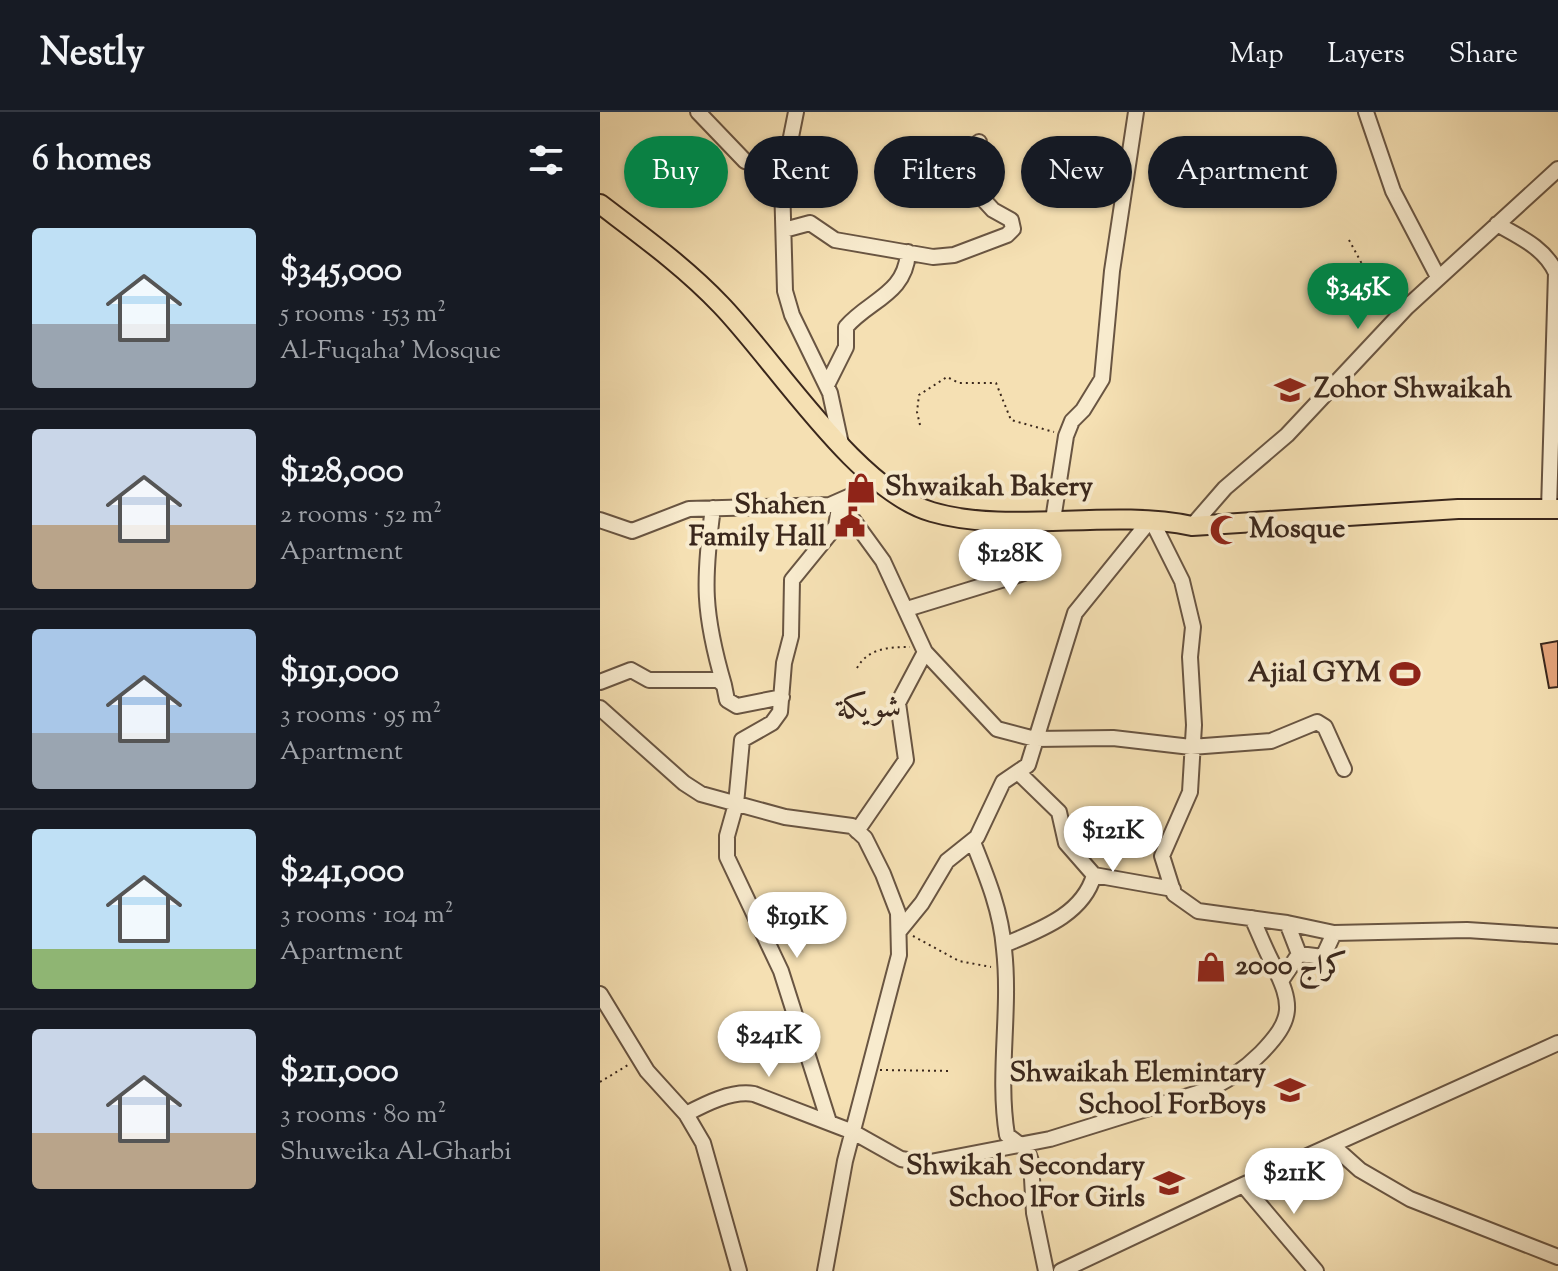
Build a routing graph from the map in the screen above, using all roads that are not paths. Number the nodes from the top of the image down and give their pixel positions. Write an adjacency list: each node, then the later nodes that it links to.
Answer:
1 (698, 112): 6 (street)
2 (796, 112): 5 (street)
3 (1136, 112): 24 (street)
4 (1366, 112): 14 (street)
5 (791, 136)
6 (744, 160)
7 (1558, 169): 11 (street)
8 (600, 204): 16 (main road)
9 (784, 208): 12 (street)
10 (991, 208): 13 (street)
11 (1497, 224): 14 (street); 20 (street)
12 (784, 230): 13 (street); 15 (street)
13 (908, 252): 15 (street)
14 (1438, 277): 25 (street)
15 (827, 385): 16 (street)
16 (841, 444): 17 (main road)
17 (872, 475): 18 (street); 23 (main road)
18 (840, 502): 19 (street); 26 (street); 30 (street)
19 (713, 508): 22 (street); 29 (street)
20 (1553, 509): 25 (main road)
21 (1151, 519): 24 (main road); 25 (main road); 32 (street); 33 (street)
22 (600, 520)
23 (1029, 520): 24 (main road); 26 (street)
24 (1053, 520)
25 (1192, 526)
26 (907, 609): 27 (street)
27 (924, 650): 32 (street); 37 (street)
28 (600, 682): 29 (street)
29 (724, 685): 30 (street)
30 (782, 697): 36 (street)
31 (600, 708): 36 (street)
32 (1035, 739): 33 (street); 35 (street)
33 (1191, 747): 34 (street); 40 (street)
34 (1344, 769)
35 (1020, 774): 38 (street); 39 (street)
36 (736, 804): 37 (street); 52 (street)
37 (857, 831): 43 (street)
38 (973, 842): 43 (street); 46 (street)
39 (1094, 875): 40 (street); 46 (street)
40 (1173, 889): 41 (street)
41 (1252, 918): 42 (street); 48 (street)
42 (1287, 923): 44 (street); 47 (street)
43 (900, 930): 53 (street)
44 (1334, 933): 45 (street); 47 (street)
45 (1558, 936)
46 (1004, 945): 54 (street)
47 (1299, 954): 48 (street)
48 (1281, 981): 54 (street)
49 (600, 994): 51 (street)
50 (1558, 1043): 55 (street)
51 (686, 1114): 52 (street); 58 (street)
52 (829, 1122): 53 (street)
53 (853, 1132): 54 (street); 59 (street)
54 (1021, 1145): 60 (street)
55 (1332, 1145): 56 (street); 57 (street)
56 (1243, 1185): 61 (street); 62 (street)
57 (1558, 1257)
58 (739, 1271)
59 (825, 1271)
60 (1046, 1271)
61 (1061, 1271)
62 (1316, 1271)

